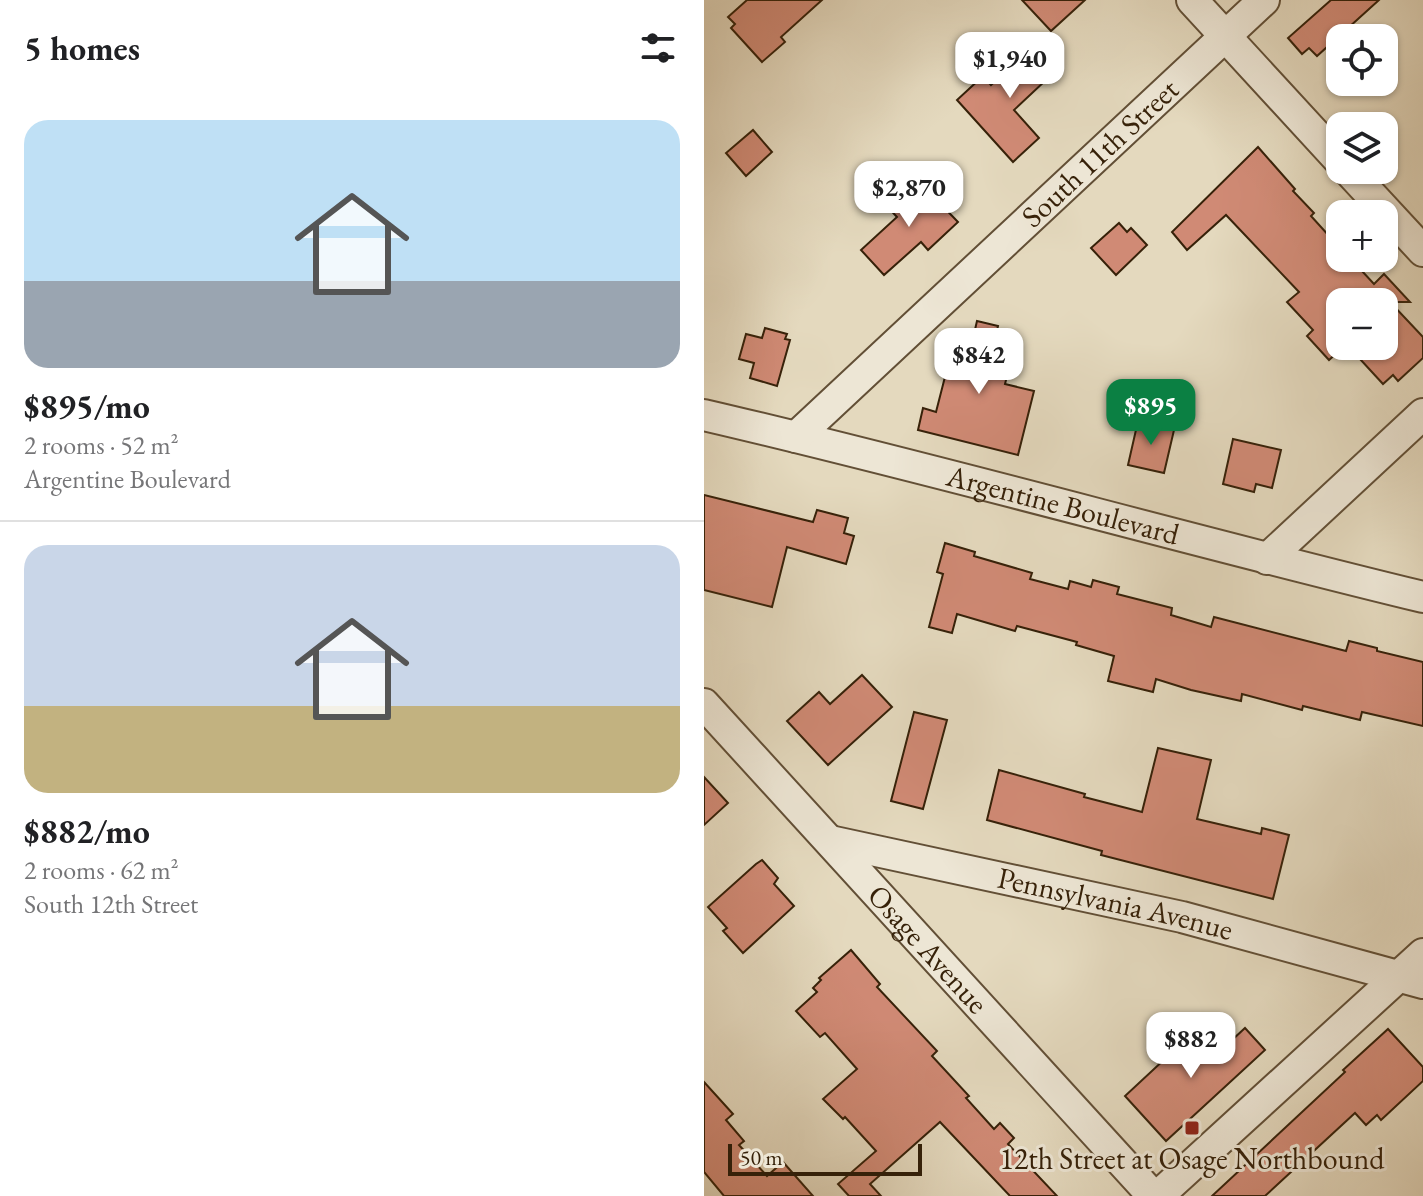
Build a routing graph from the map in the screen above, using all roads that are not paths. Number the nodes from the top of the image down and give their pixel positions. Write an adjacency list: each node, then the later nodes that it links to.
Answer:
1 (1192, 0): 3 (street)
2 (1264, 0): 3 (street, South 11th Street)
3 (1225, 36): 4 (street); 9 (street, South 11th Street)
4 (1326, 146)
5 (1361, 184): 6 (street)
6 (1423, 251)
7 (1423, 414): 10 (street)
8 (704, 415): 9 (street, Argentine Boulevard)
9 (796, 437): 10 (street, Argentine Boulevard)
10 (1267, 559): 11 (street, Argentine Boulevard)
11 (1423, 597)
12 (704, 704): 13 (street, Osage Avenue)
13 (830, 841): 15 (street, Pennsylvania Avenue); 16 (street, Osage Avenue)
14 (1423, 954): 15 (street)
15 (1411, 979): 16 (street)
16 (1156, 1196)

